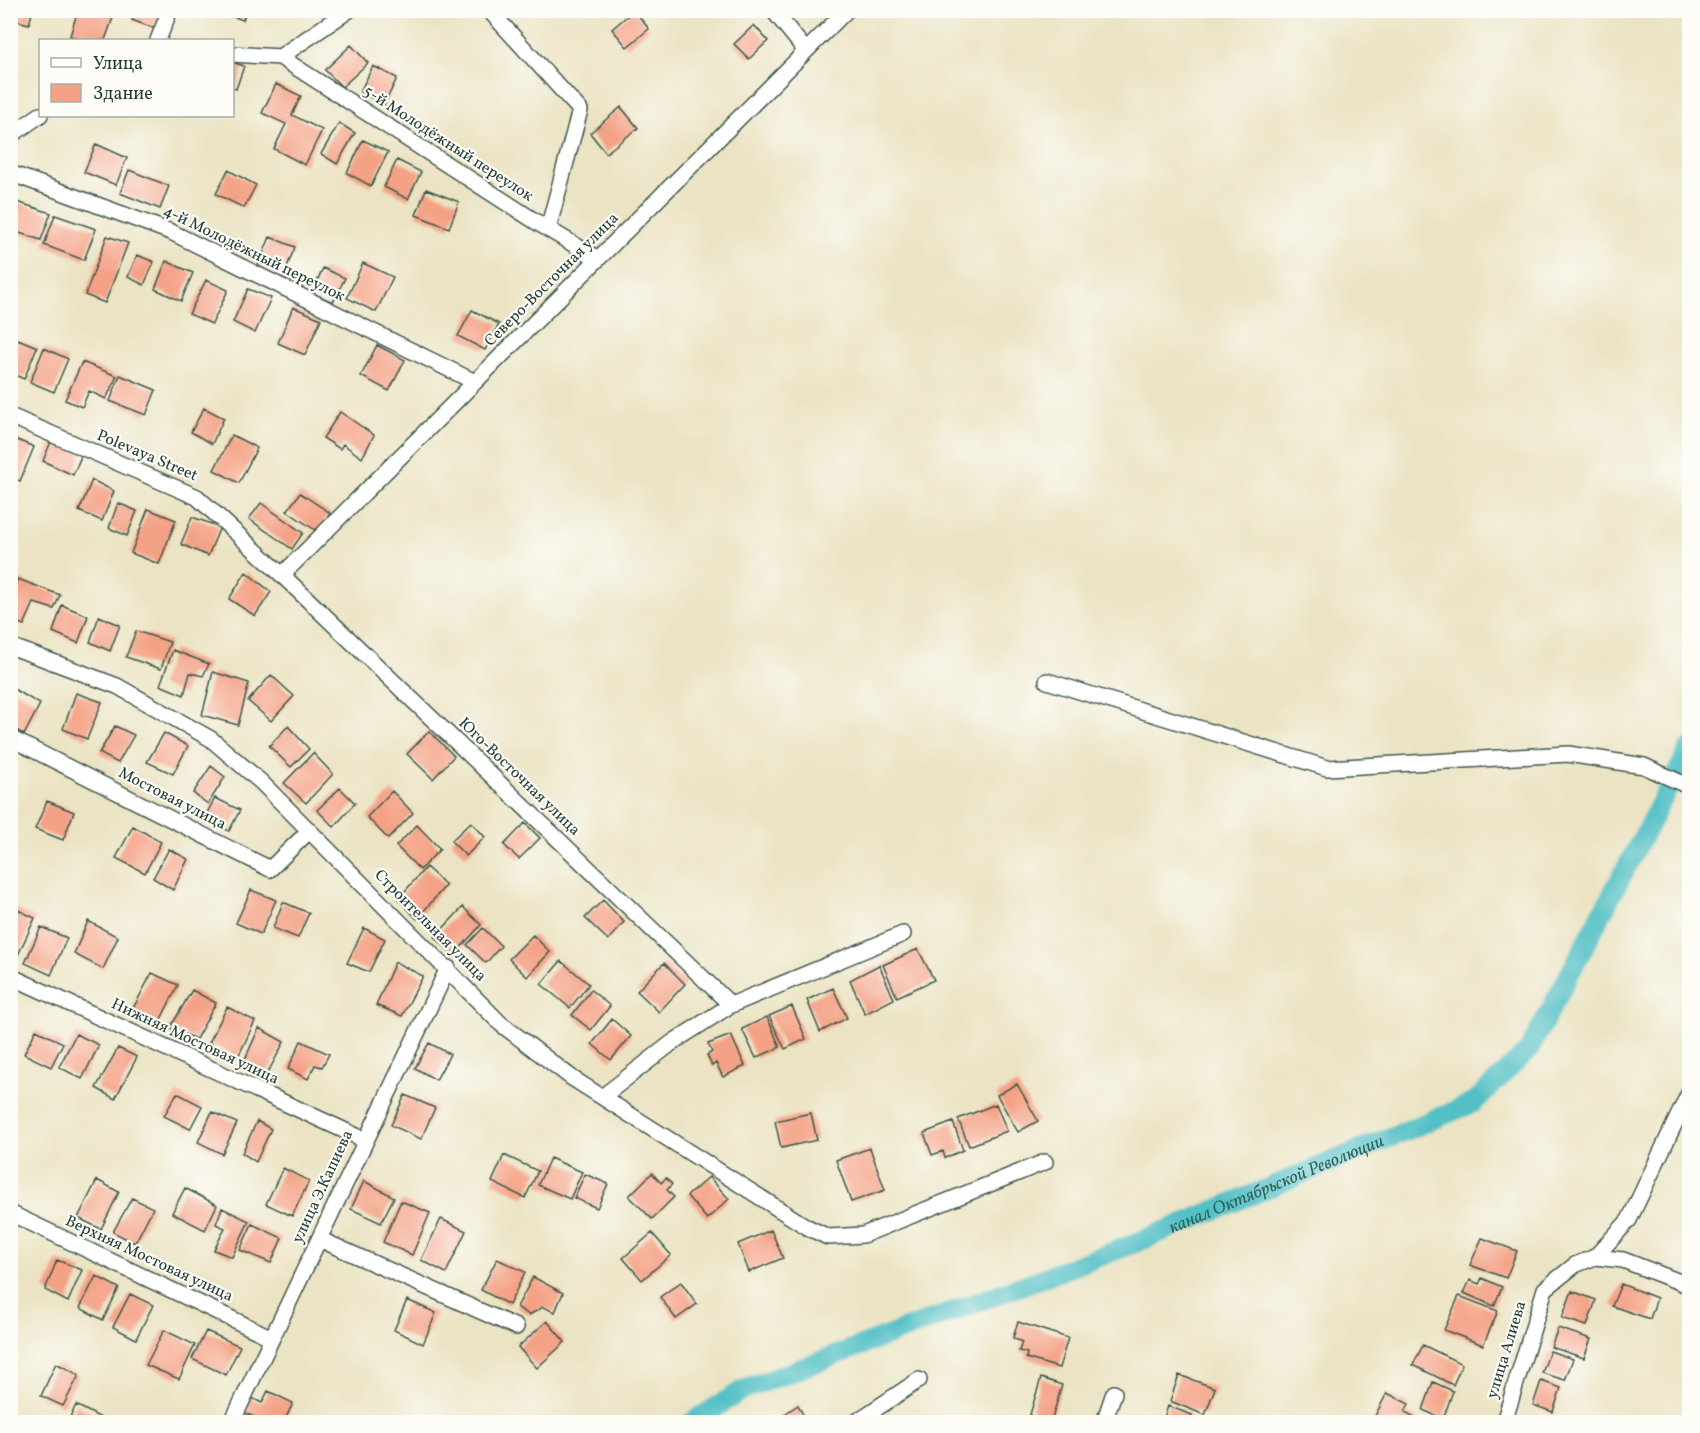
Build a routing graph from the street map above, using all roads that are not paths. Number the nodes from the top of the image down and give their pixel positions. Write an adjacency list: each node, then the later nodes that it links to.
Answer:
1 (170, 10): 6 (street)
2 (349, 10): 9 (street)
3 (489, 10): 13 (street)
4 (773, 10): 7 (street)
5 (847, 10): 7 (street, Северо-Восточная улица)
6 (158, 39)
7 (806, 51): 14 (street, Северо-Восточная улица)
8 (234, 54): 9 (street)
9 (280, 57): 13 (street, 5-й Молодёжный переулок)
10 (39, 116): 11 (street)
11 (10, 136)
12 (10, 172): 15 (street, 4-й Молодёжный переулок)
13 (548, 229): 14 (street, 5-й Молодёжный переулок)
14 (598, 259): 15 (street, Северо-Восточная улица)
15 (475, 382): 17 (street, Северо-Восточная улица)
16 (10, 416): 17 (street, Polevaya Street)
17 (282, 574): 26 (street, Юго-Восточная улица)
18 (10, 646): 22 (street, Строительная улица)
19 (1047, 681): 21 (street)
20 (10, 738): 22 (street, Мостовая улица)
21 (1689, 787)
22 (309, 831): 24 (street, Строительная улица)
23 (903, 934): 26 (street)
24 (448, 968): 28 (street, Строительная улица); 29 (street, улица Э.Капиева)
25 (10, 976): 29 (street, Нижняя Мостовая улица)
26 (731, 1005): 28 (street)
27 (1689, 1091): 33 (street)
28 (602, 1097): 30 (street, Строительная улица)
29 (365, 1140): 32 (street, улица Э.Капиева)
30 (1045, 1162)
31 (10, 1213): 36 (street, Верхняя Мостовая улица)
32 (319, 1239): 35 (street); 36 (street, улица Э.Капиева)
33 (1595, 1257): 34 (street); 42 (street, улица Алиева)
34 (1689, 1286)
35 (516, 1328)
36 (272, 1338): 39 (street, улица Э.Капиева)
37 (919, 1380): 40 (street)
38 (1114, 1393): 41 (street)
39 (239, 1420)
40 (856, 1422)
41 (1104, 1422)
42 (1504, 1422)

